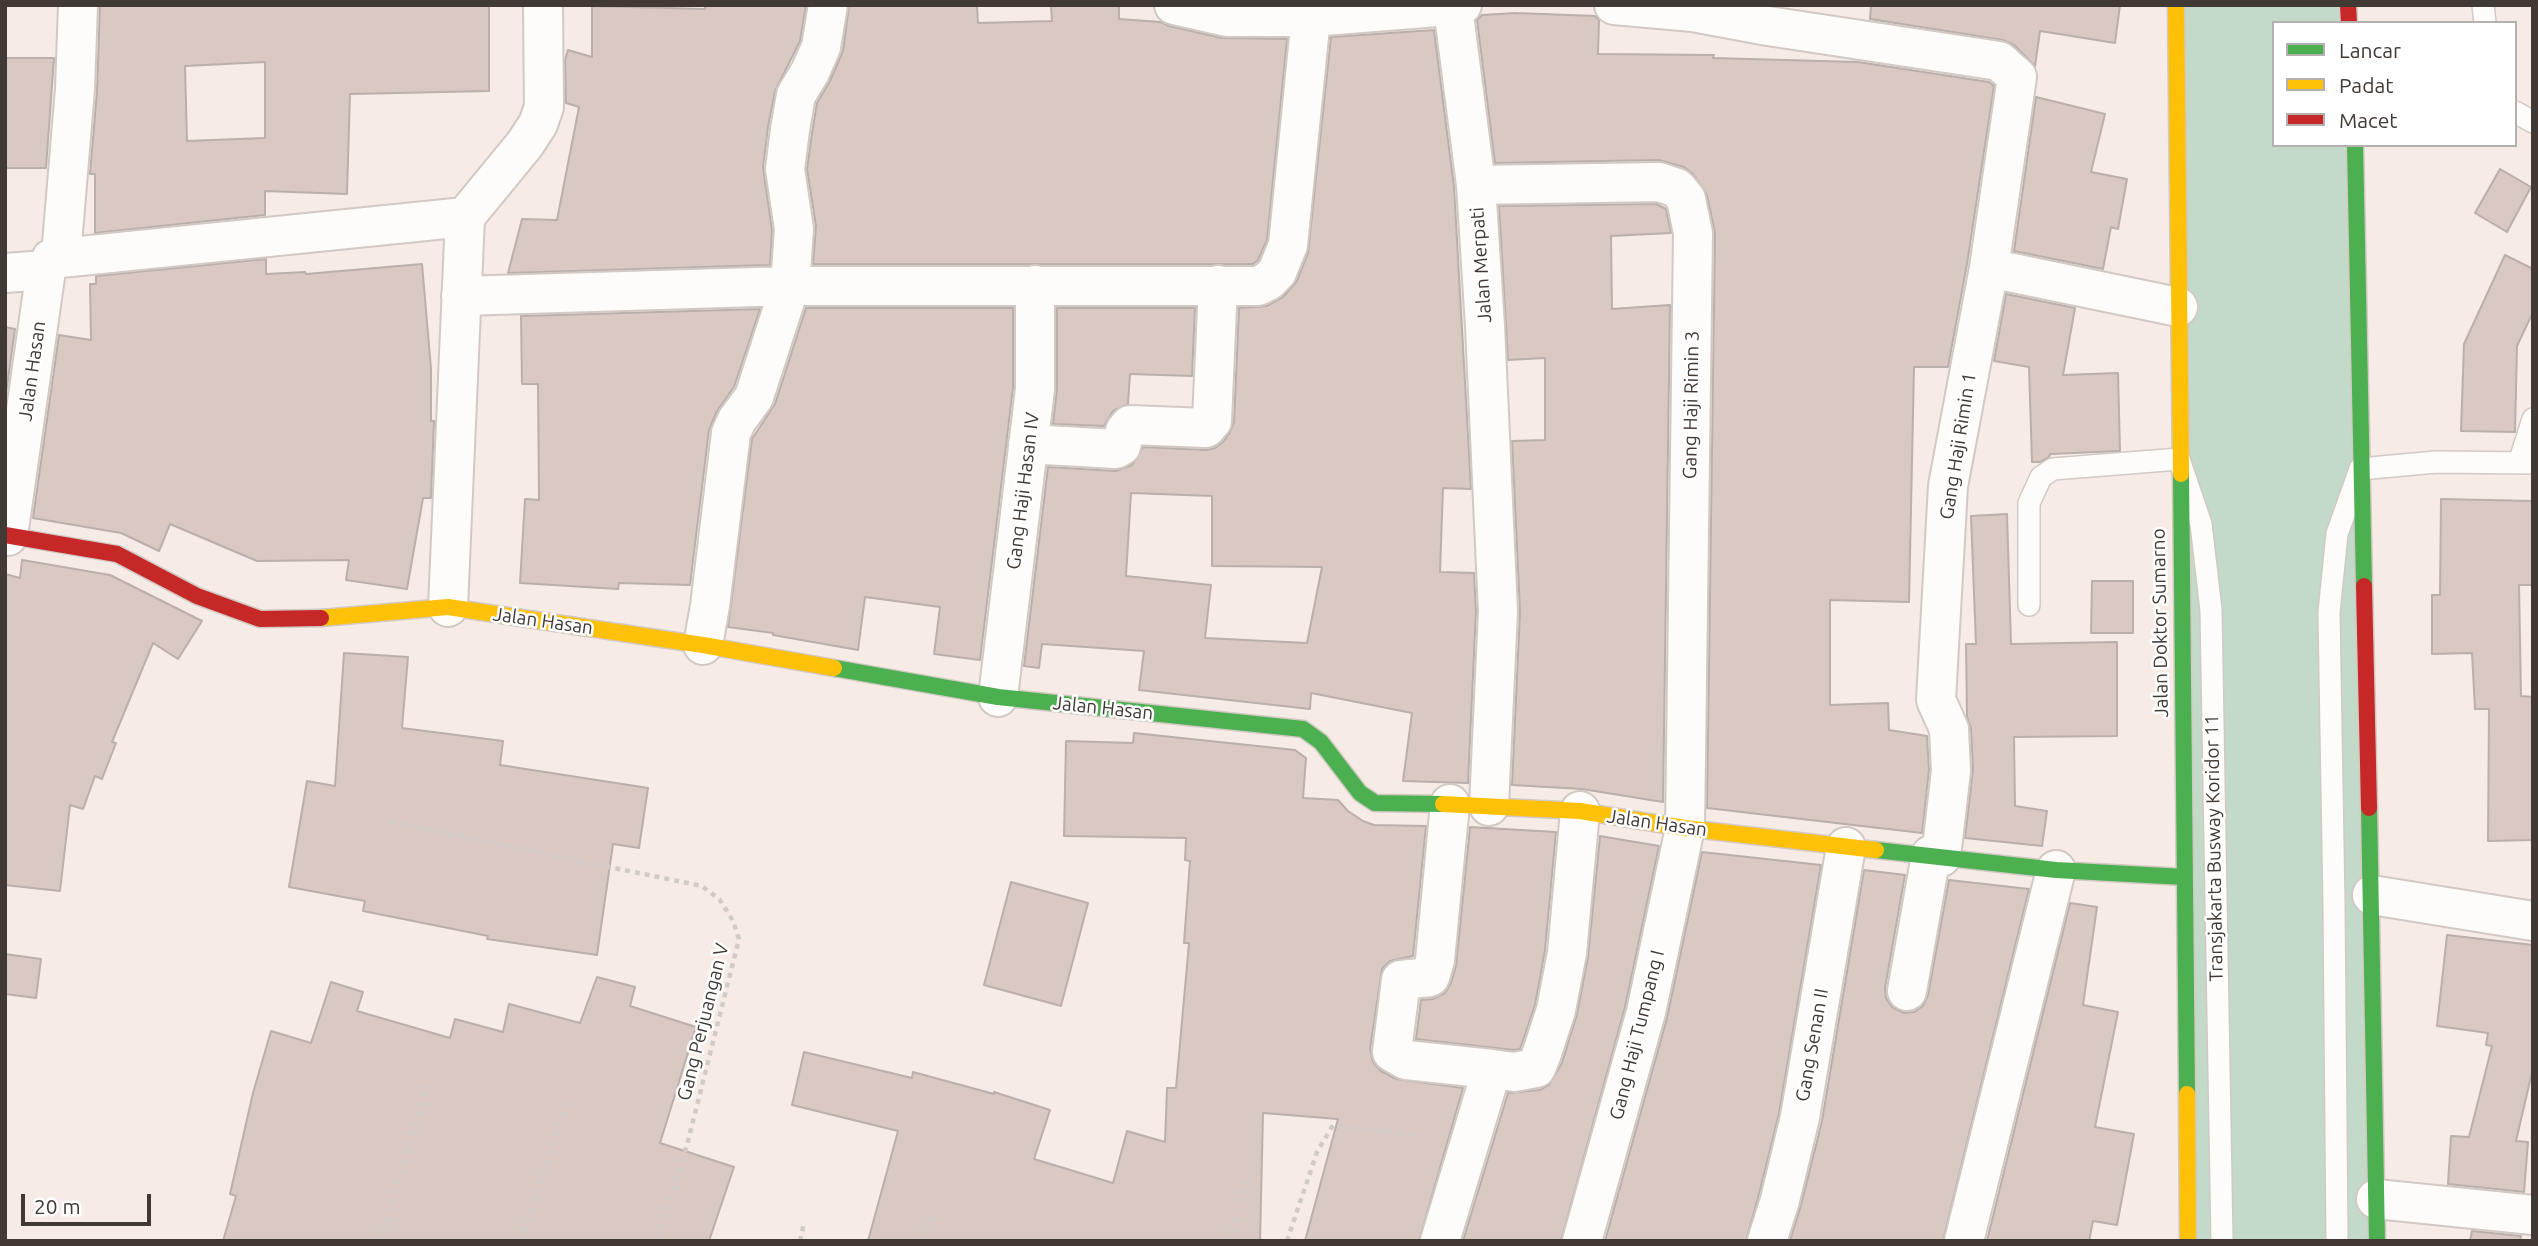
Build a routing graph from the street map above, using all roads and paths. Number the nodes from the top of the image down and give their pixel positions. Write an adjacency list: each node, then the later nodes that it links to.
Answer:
1 (78, 5): 14 (street, Jalan Hasan)
2 (543, 5): 13 (street)
3 (828, 5): 19 (street)
4 (1174, 5): 8 (street, Jalan Merpati)
5 (1614, 5): 15 (street, Gang Haji Rimin 1)
6 (2176, 5): 21 (main road, Jalan Doktor Sumarno)
7 (1458, 6): 8 (street, Jalan Merpati); 12 (street, Jalan Merpati)
8 (1311, 17): 18 (street)
9 (2517, 113): 10 (lane)
10 (2533, 122)
11 (2355, 147): 26 (main road)
12 (1476, 185): 33 (street, Jalan Merpati); 36 (street, Gang Haji Rimin 3)
13 (465, 217): 14 (street); 20 (street)
14 (54, 263): 16 (street); 27 (street, Jalan Hasan)
15 (1989, 268): 21 (street); 38 (street, Gang Haji Rimin 1)
16 (5, 273)
17 (1035, 285): 18 (street); 19 (street); 23 (street, Gang Haji Hasan IV)
18 (1218, 285): 23 (street)
19 (790, 286): 20 (street); 30 (street)
20 (461, 296): 29 (street)
21 (2178, 307): 24 (main road, Jalan Doktor Sumarno)
22 (2533, 419): 25 (lane)
23 (1028, 444): 31 (street, Gang Haji Hasan IV)
24 (2179, 459): 28 (lane); 40 (main road, Jalan Doktor Sumarno); 65 (lane, Transjakarta Busway Koridor 11)
25 (2526, 463): 26 (lane)
26 (2360, 469): 41 (main road); 66 (lane)
27 (7, 536): 29 (main road, Jalan Hasan)
28 (2028, 605)
29 (448, 607): 30 (main road, Jalan Hasan)
30 (703, 645): 31 (main road, Jalan Hasan)
31 (998, 697): 32 (main road, Jalan Hasan)
32 (1450, 804): 33 (main road, Jalan Hasan); 44 (street)
33 (1489, 806): 34 (main road, Jalan Hasan)
34 (1580, 811): 36 (main road, Jalan Hasan); 44 (street)
35 (390, 822): 55 (path, Gang Perjuangan V)
36 (1685, 828): 37 (main road, Jalan Hasan); 61 (street, Gang Haji Tumpang I)
37 (1846, 847): 38 (main road, Jalan Hasan); 62 (street, Gang Senan II)
38 (1936, 856): 39 (main road, Jalan Hasan); 43 (street, Gang Haji Rimin 1)
39 (2056, 870): 40 (main road, Jalan Hasan); 63 (street)
40 (2184, 877): 64 (main road, Jalan Doktor Sumarno)
41 (2372, 895): 42 (street); 49 (main road)
42 (2533, 921)
43 (1906, 991)
44 (1492, 1069): 60 (street)
45 (428, 1084): 53 (path)
46 (566, 1102): 54 (path)
47 (1417, 1136): 59 (path)
48 (1249, 1178): 58 (path)
49 (2376, 1199): 50 (street); 67 (main road)
50 (2533, 1214)
51 (932, 1215): 57 (path)
52 (804, 1223): 56 (path)
53 (381, 1241)
54 (522, 1241)
55 (658, 1241)
56 (800, 1241)
57 (924, 1241)
58 (1229, 1241)
59 (1287, 1241)
60 (1440, 1241)
61 (1582, 1241)
62 (1767, 1241)
63 (1964, 1241)
64 (2188, 1241)
65 (2222, 1241)
66 (2337, 1241)
67 (2377, 1241)

